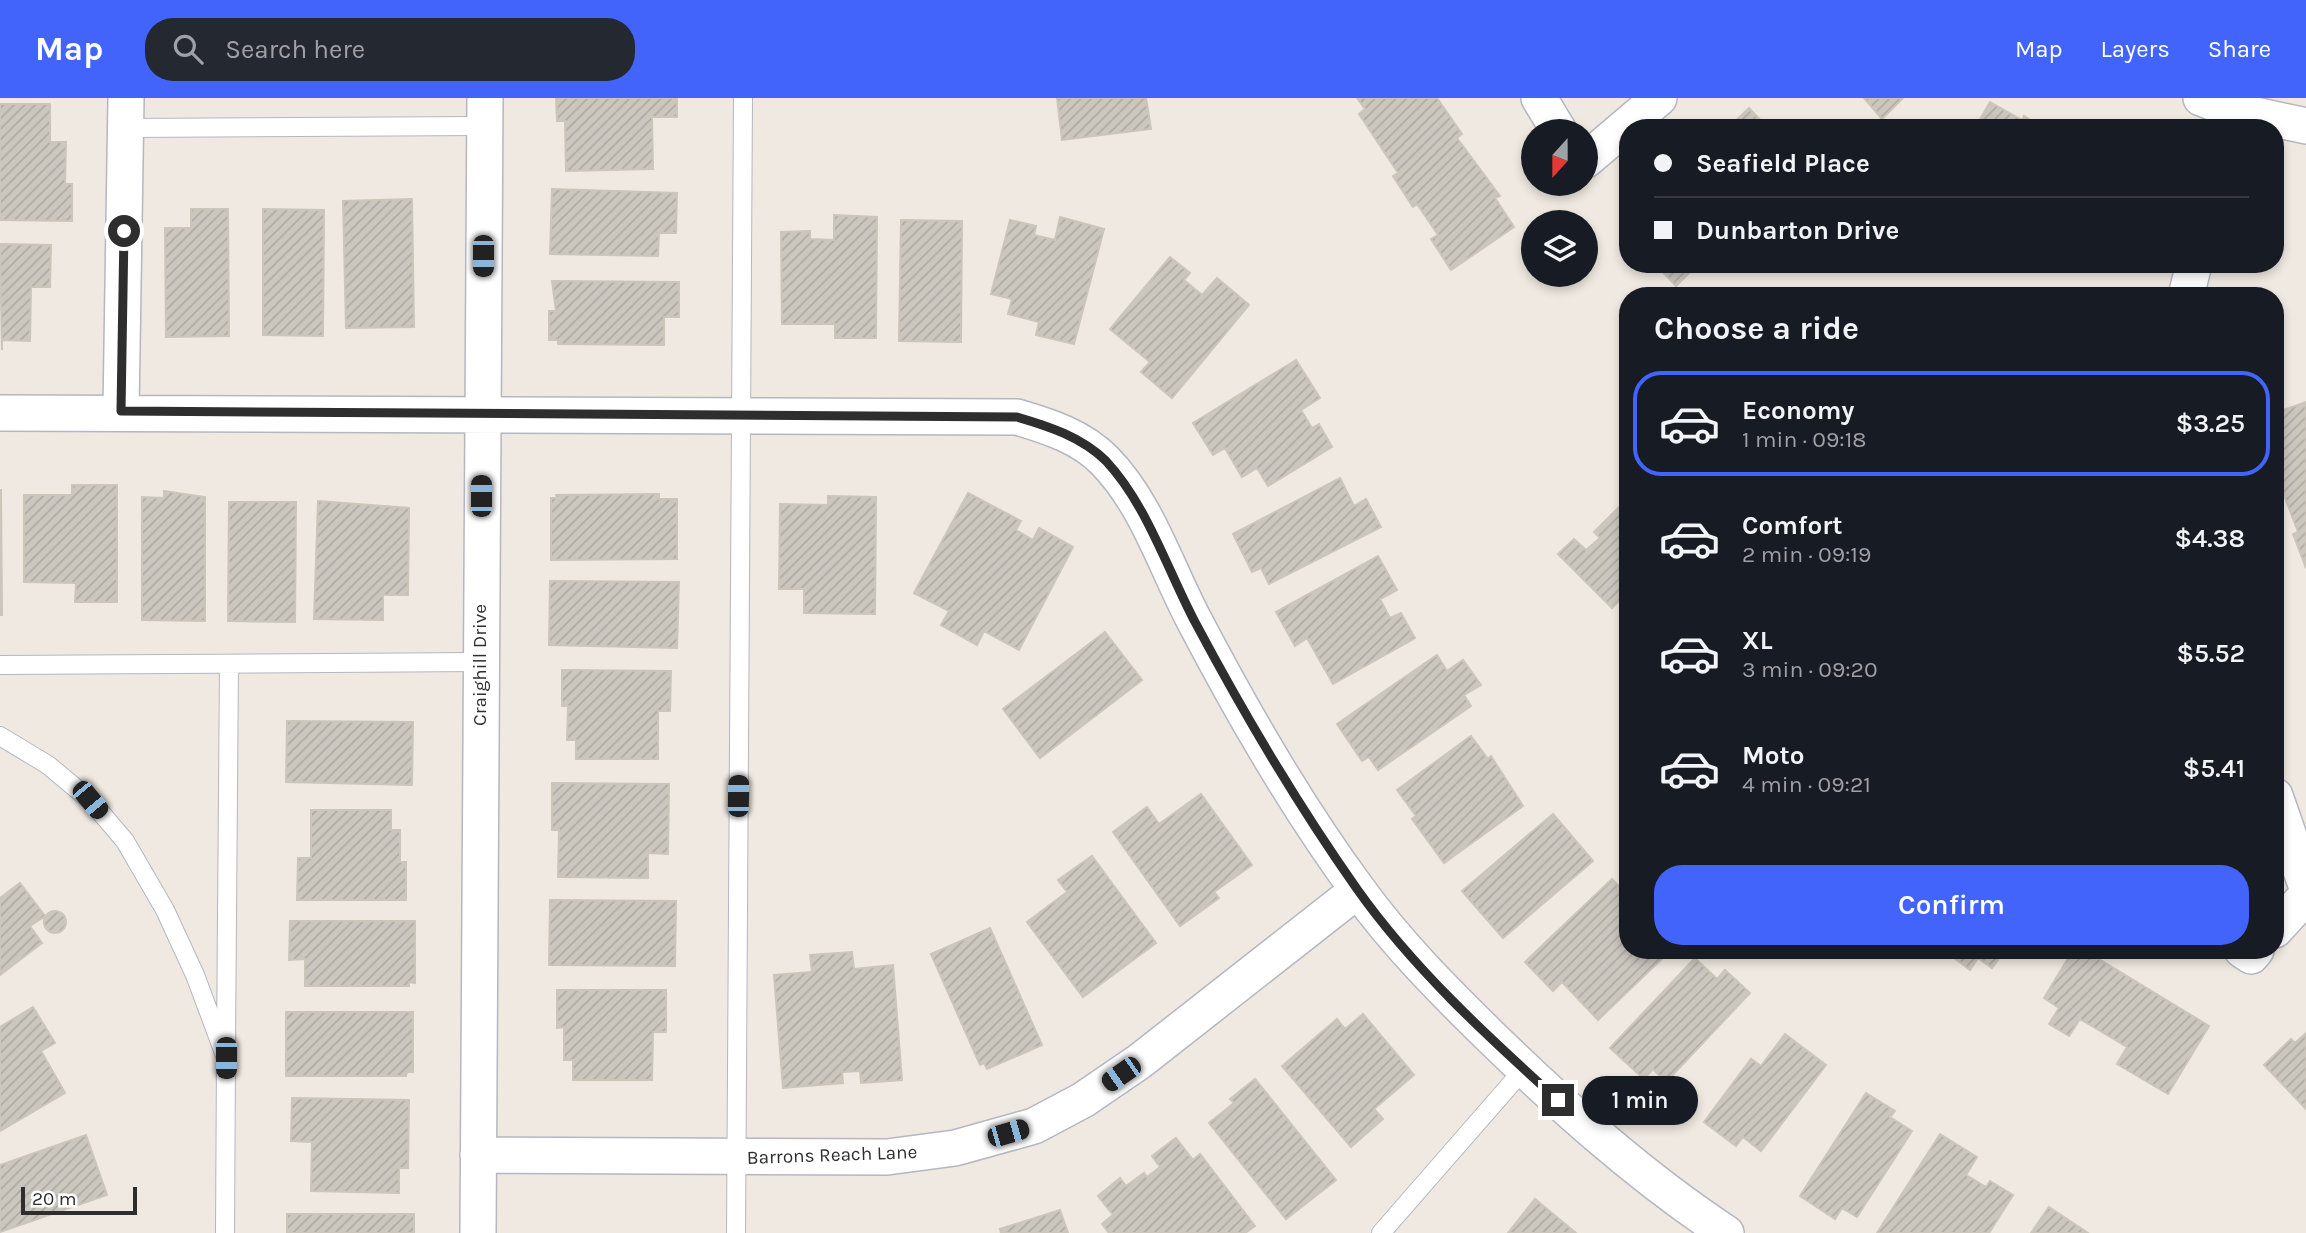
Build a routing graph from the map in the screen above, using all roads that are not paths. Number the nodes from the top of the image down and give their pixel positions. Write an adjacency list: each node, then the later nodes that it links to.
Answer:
1 (743, 98): 17 (lane)
2 (1539, 98): 7 (street)
3 (1659, 98): 8 (street)
4 (484, 112): 6 (lane); 15 (street, Craighill Drive)
5 (2220, 112): 9 (street)
6 (125, 113): 14 (street)
7 (1552, 119)
8 (1634, 119)
9 (2263, 119)
10 (2284, 122): 11 (street)
11 (2306, 126)
12 (1619, 132): 13 (street)
13 (1598, 150)
14 (121, 411): 15 (street); 16 (street)
15 (482, 412): 17 (street); 18 (street, Craighill Drive)
16 (0, 413)
17 (740, 414): 24 (street); 30 (lane)
18 (480, 662): 20 (lane); 29 (street, Craighill Drive)
19 (0, 664): 20 (lane)
20 (229, 664): 27 (lane)
21 (0, 736): 27 (lane)
22 (2284, 822): 23 (street)
23 (2306, 885)
24 (1358, 890): 28 (street); 30 (street, Barrons Reach Lane)
25 (2306, 896): 26 (street)
26 (2284, 920)
27 (226, 1058): 32 (lane)
28 (1524, 1069): 31 (street); 35 (lane)
29 (478, 1155): 30 (street, Barrons Reach Lane); 33 (street, Craighill Drive)
30 (736, 1158): 34 (lane)
31 (1723, 1232)
32 (225, 1233)
33 (478, 1233)
34 (736, 1233)
35 (1381, 1233)

